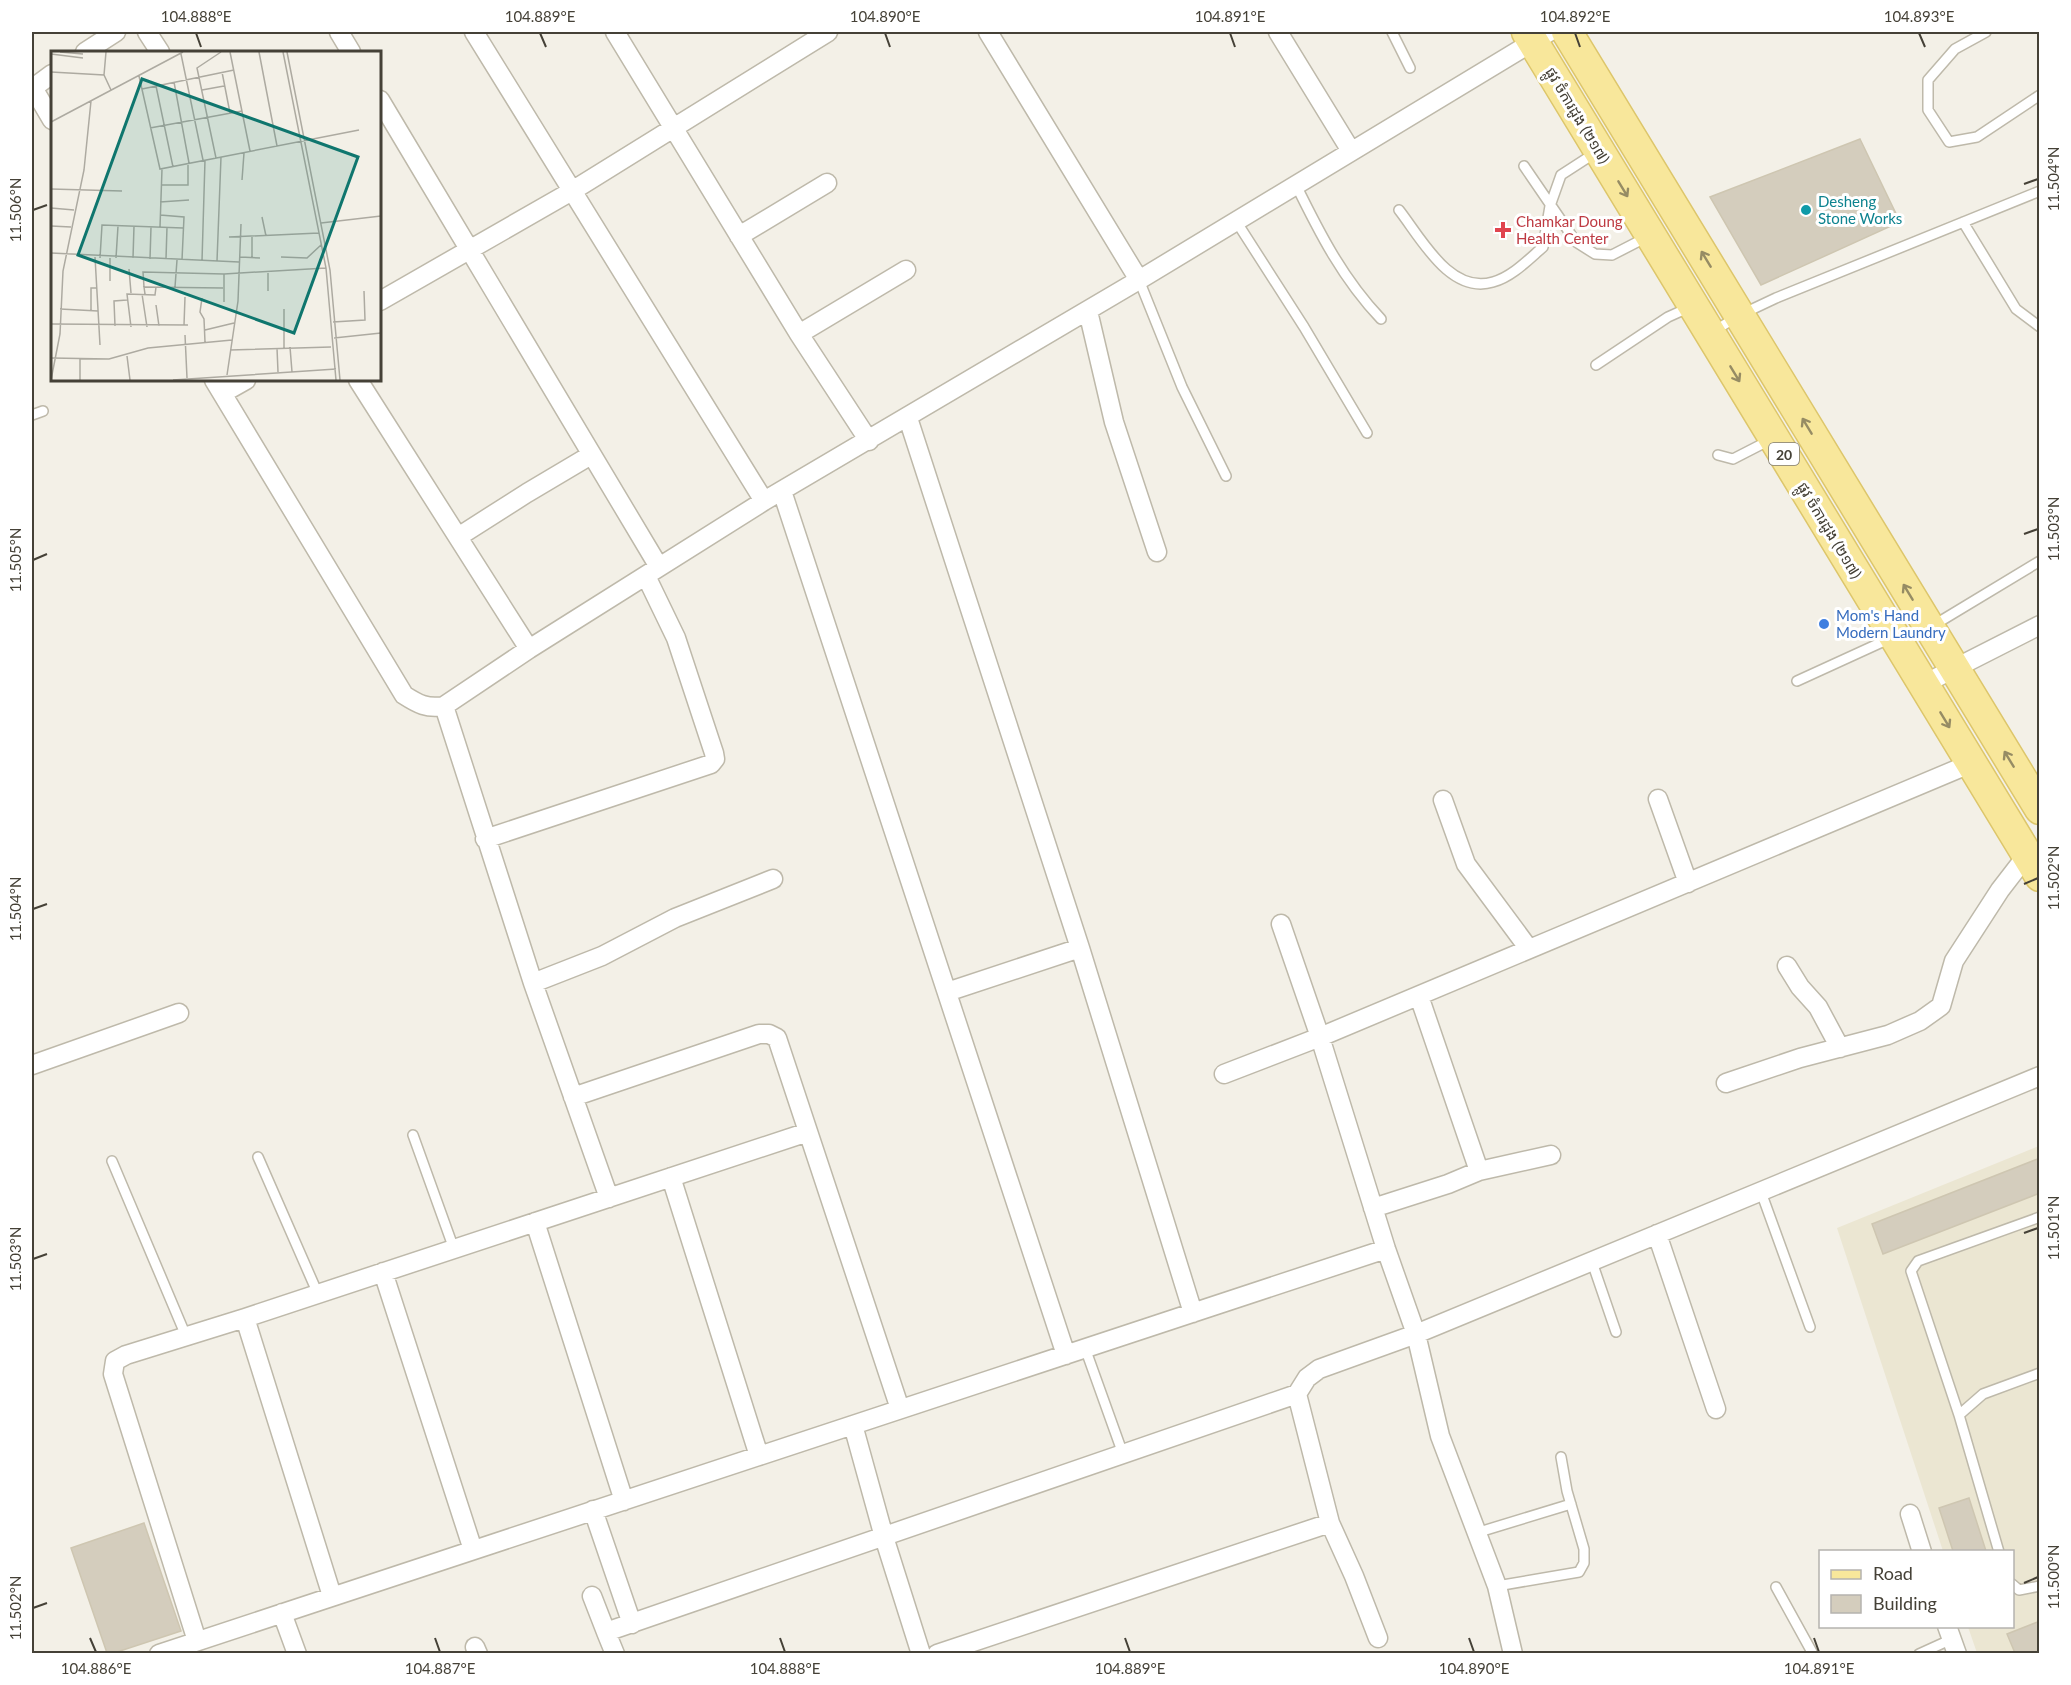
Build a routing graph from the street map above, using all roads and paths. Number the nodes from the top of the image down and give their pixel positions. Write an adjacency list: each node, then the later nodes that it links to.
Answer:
1 (116, 32): 13 (street)
2 (147, 32): 14 (street)
3 (339, 32): 15 (street)
4 (474, 32): 29 (street)
5 (615, 32): 22 (street)
6 (828, 32): 22 (street)
7 (988, 32): 38 (street)
8 (1278, 32): 23 (street)
9 (1392, 32): 16 (lane)
10 (1568, 32): 42 (main road, 20, one-way to 10)
11 (1986, 32): 19 (lane)
12 (1536, 35): 23 (street); 24 (main road, ផ្លូវ ចំការដូង (២១៧) / 20)
13 (87, 51)
14 (159, 51)
15 (350, 51)
16 (1410, 68)
17 (51, 75): 18 (street)
18 (32, 87): 21 (street)
19 (2040, 95)
20 (381, 102): 36 (street)
21 (51, 118)
22 (674, 128): 29 (street); 35 (street)
23 (1351, 151): 27 (street)
24 (1599, 151): 30 (lane); 34 (main road, ផ្លូវ ចំការដូង (២១៧) / 20, one-way to 34)
25 (1524, 166): 30 (lane)
26 (827, 183): 35 (street)
27 (1296, 184): 32 (street); 43 (lane)
28 (2040, 190): 33 (lane)
29 (572, 191): 36 (street); 61 (street)
30 (1550, 206): 31 (lane); 34 (lane)
31 (1399, 210)
32 (1236, 221): 38 (street); 54 (lane)
33 (1964, 222): 42 (lane); 44 (lane)
34 (1651, 235): 40 (main road, ផ្លូវ ចំការដូង (២១៧) / 20)
35 (739, 236): 45 (street)
36 (468, 251): 39 (street); 57 (street)
37 (906, 270): 45 (street)
38 (1140, 280): 41 (street); 59 (lane)
39 (381, 300)
40 (1693, 306): 46 (main road, ផ្លូវ ចំការដូង (២១៧) / 20); 47 (lane)
41 (1088, 310): 53 (street); 63 (street)
42 (1740, 315): 46 (lane); 67 (main road, 20, one-way to 42)
43 (1381, 319)
44 (2040, 327)
45 (799, 334): 56 (street)
46 (1710, 334): 55 (main road, ផ្លូវ ចំការដូង (២១៧) / 20, one-way to 55)
47 (1596, 365)
48 (241, 381): 50 (street)
49 (359, 381): 62 (street)
50 (218, 386): 73 (street)
51 (43, 411): 52 (lane)
52 (32, 415)
53 (908, 418): 56 (street); 83 (street)
54 (1367, 433)
55 (1774, 438): 58 (lane); 68 (main road, ផ្លូវ ចំការដូង (២១៧) / 20)
56 (869, 441): 60 (street)
57 (591, 455): 62 (street); 65 (street)
58 (1718, 455)
59 (1226, 476)
60 (782, 491): 61 (street); 87 (street)
61 (764, 501): 65 (street)
62 (458, 537): 69 (street)
63 (1158, 552)
64 (2040, 561): 67 (lane)
65 (652, 572): 69 (street); 78 (street)
66 (2040, 625): 70 (street)
67 (1930, 628): 70 (main road, 20)
68 (1894, 636): 71 (lane); 72 (main road, ផ្លូវ ចំការដូង (២១៧) / 20)
69 (529, 650): 73 (street)
70 (1954, 668): 72 (street); 77 (main road, 20, one-way to 70)
71 (1797, 681)
72 (1924, 684): 74 (main road, ផ្លូវ ចំការដូង (២១៧) / 20, one-way to 74)
73 (444, 706): 78 (street)
74 (1972, 763): 79 (main road, ផ្លូវ ចំការដូង (២១៧) / 20); 81 (street)
75 (1658, 799): 81 (street)
76 (1443, 800): 84 (street)
77 (2037, 800)
78 (485, 838): 86 (street)
79 (2033, 865): 91 (street)
80 (773, 879): 86 (street)
81 (1688, 883): 84 (street)
82 (1281, 924): 90 (street)
83 (1080, 948): 87 (street); 115 (street)
84 (1529, 949): 88 (street)
85 (1787, 966): 91 (street)
86 (533, 983): 96 (street)
87 (947, 992): 122 (street)
88 (1419, 996): 90 (street); 102 (street)
89 (179, 1013): 92 (street)
90 (1320, 1037): 93 (street); 106 (street)
91 (1840, 1048): 95 (street)
92 (32, 1065)
93 (1224, 1074)
94 (2040, 1076): 104 (street)
95 (1726, 1083)
96 (573, 1097): 97 (street); 105 (street)
97 (808, 1132): 103 (street); 125 (street)
98 (413, 1135): 110 (lane)
99 (1551, 1155): 102 (street)
100 (258, 1157): 114 (lane)
101 (112, 1161): 120 (lane)
102 (1479, 1171): 106 (street)
103 (671, 1177): 105 (street); 130 (street)
104 (1761, 1192): 109 (street); 117 (lane)
105 (609, 1198): 108 (street)
106 (1373, 1208): 111 (street)
107 (2040, 1217): 127 (lane)
108 (535, 1222): 110 (street); 132 (street)
109 (1657, 1234): 112 (street); 126 (street)
110 (454, 1249): 113 (street)
111 (1386, 1249): 115 (street); 119 (street)
112 (1592, 1262): 118 (lane); 119 (street)
113 (383, 1272): 114 (street); 139 (street)
114 (318, 1294): 116 (street)
115 (1193, 1313): 121 (street)
116 (245, 1318): 120 (street); 146 (street)
117 (1810, 1327)
118 (1616, 1332)
119 (1416, 1334): 124 (street); 137 (street)
120 (186, 1336): 153 (street)
121 (1085, 1348): 122 (street); 129 (lane)
122 (1066, 1354): 125 (street)
123 (2040, 1373): 127 (lane)
124 (1297, 1394): 129 (street); 136 (street)
125 (900, 1409): 128 (street)
126 (1716, 1409)
127 (1959, 1415): 141 (lane)
128 (853, 1425): 130 (street); 138 (street)
129 (1123, 1454): 138 (street)
130 (759, 1456): 132 (street)
131 (1561, 1457): 133 (lane)
132 (624, 1501): 134 (street)
133 (1571, 1504): 137 (lane); 143 (lane)
134 (593, 1510): 139 (street); 149 (street)
135 (1910, 1514): 140 (street)
136 (1330, 1523): 151 (street); 158 (street)
137 (1476, 1533): 143 (street)
138 (884, 1537): 149 (street); 157 (street)
139 (473, 1550): 146 (street)
140 (1922, 1550)
141 (1998, 1550)
142 (2014, 1585): 144 (lane)
143 (1497, 1586): 159 (street)
144 (2040, 1586)
145 (1776, 1587): 160 (lane)
146 (332, 1596): 148 (street)
147 (592, 1596): 150 (street)
148 (282, 1613): 153 (street); 155 (street)
149 (632, 1624): 150 (street)
150 (606, 1632): 156 (street)
151 (1378, 1638)
152 (1952, 1640): 161 (lane)
153 (197, 1641): 154 (street)
154 (159, 1653)
155 (297, 1653)
156 (615, 1653)
157 (921, 1653)
158 (937, 1653)
159 (1513, 1653)
160 (1813, 1653)
161 (1919, 1653)

